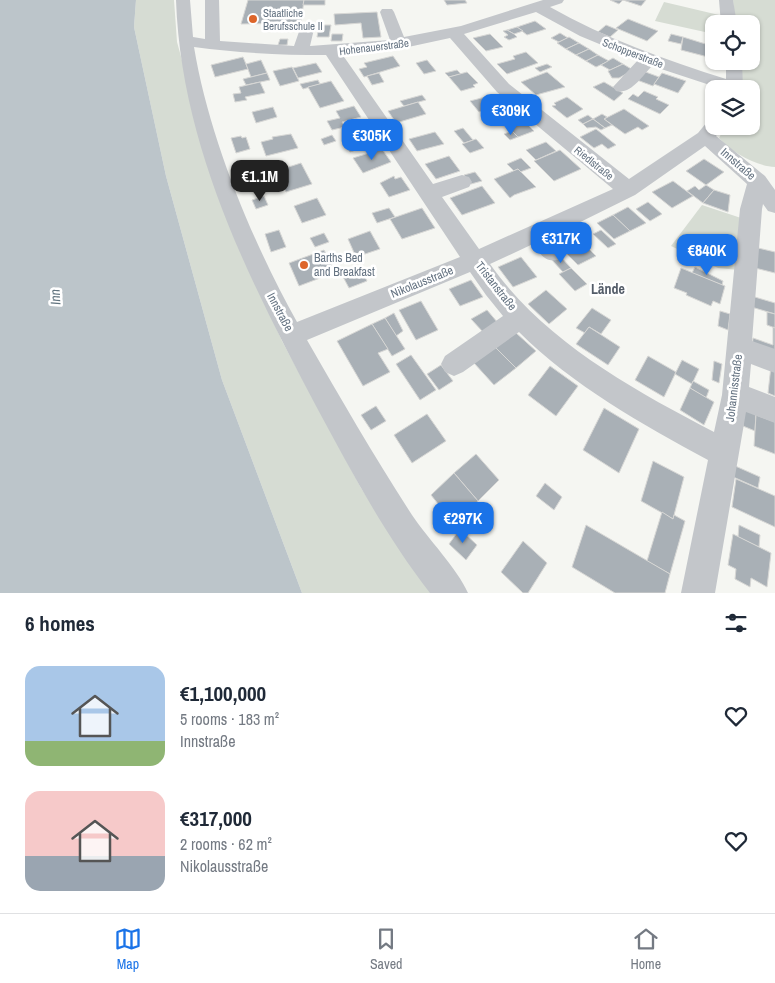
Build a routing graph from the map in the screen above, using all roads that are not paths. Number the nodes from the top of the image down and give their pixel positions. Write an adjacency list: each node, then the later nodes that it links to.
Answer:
1 (183, 0): 10 (street, Innstraße)
2 (212, 0): 12 (street)
3 (557, 0): 5 (street, Hohenauerstraße)
4 (726, 0): 7 (street)
5 (538, 7): 9 (street, Hohenauerstraße); 15 (street, Schopperstraße)
6 (387, 12): 11 (street)
7 (728, 15)
8 (306, 29): 13 (street)
9 (454, 33): 11 (street, Hohenauerstraße); 22 (street, Riedlstraße)
10 (186, 41): 12 (street, Hohenauerstraße); 29 (street, Innstraße)
11 (399, 44): 14 (street, Hohenauerstraße)
12 (211, 45): 13 (street, Hohenauerstraße)
13 (301, 52): 14 (street, Hohenauerstraße)
14 (332, 52): 23 (street, Tristanstraße)
15 (648, 60): 16 (street, Schopperstraße); 17 (street)
16 (709, 80)
17 (622, 87)
18 (707, 135): 22 (street, Nikolausstraße)
19 (713, 135): 20 (street, Innstraße)
20 (758, 181): 24 (street, Innstraße); 30 (street, Johannisstraße)
21 (462, 182): 23 (street)
22 (628, 190): 25 (street, Nikolausstraße)
23 (428, 194): 27 (street, Tristanstraße)
24 (775, 206)
25 (537, 234): 26 (street); 27 (street, Nikolausstraße)
26 (553, 253)
27 (476, 260): 28 (street, Tristanstraße); 29 (street, Nikolausstraße)
28 (522, 317): 32 (street); 35 (street, Tristanstraße)
29 (292, 335): 36 (street, Innstraße)
30 (740, 348): 31 (street); 33 (street, Johannisstraße)
31 (775, 361)
32 (454, 364)
33 (735, 395): 34 (street); 35 (street, Johannisstraße)
34 (775, 410)
35 (725, 453): 37 (street, Johannisstraße)
36 (451, 593)
37 (698, 593)

